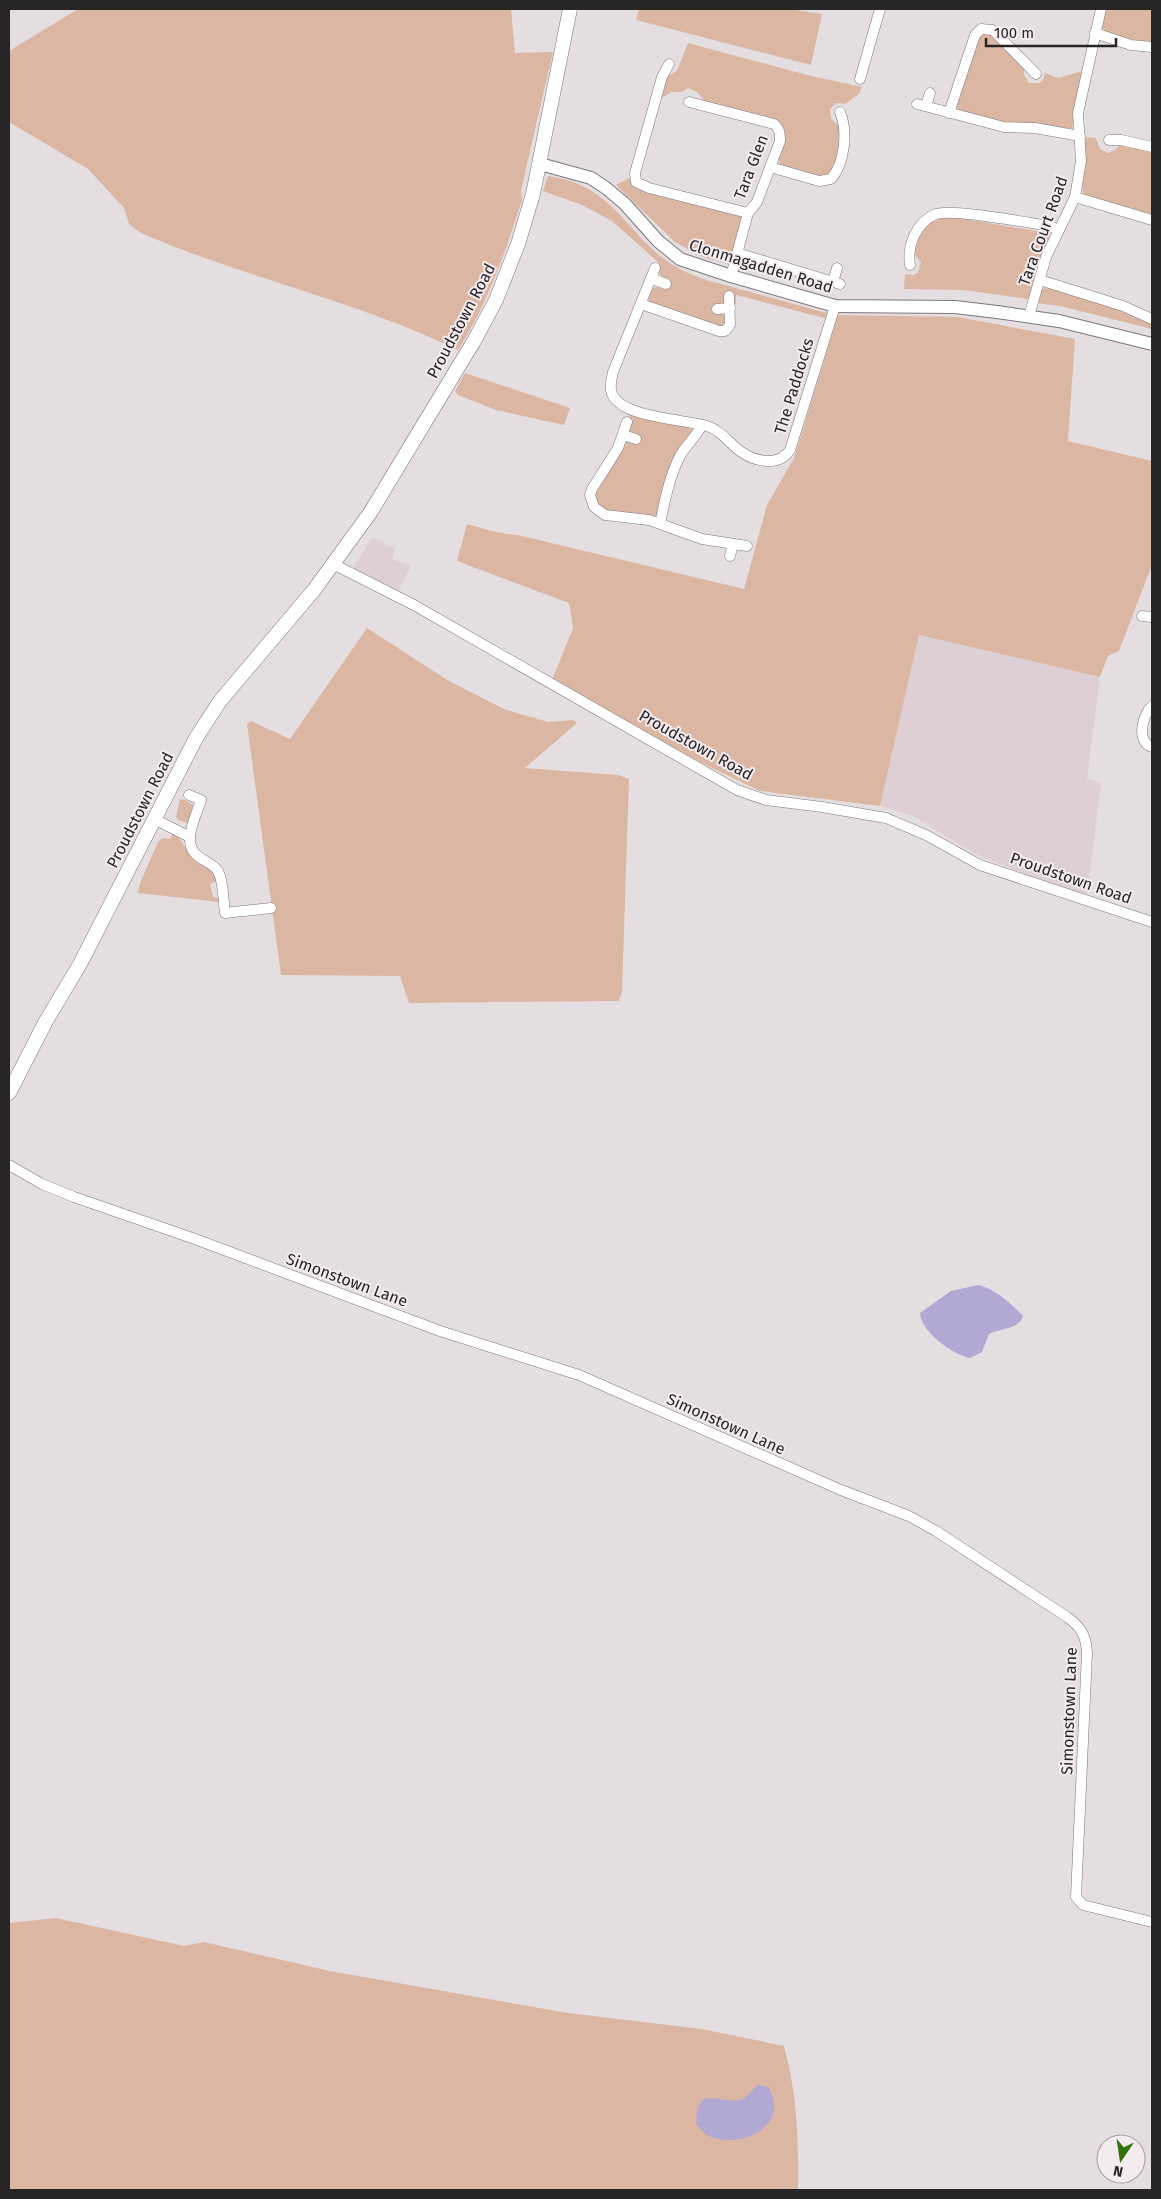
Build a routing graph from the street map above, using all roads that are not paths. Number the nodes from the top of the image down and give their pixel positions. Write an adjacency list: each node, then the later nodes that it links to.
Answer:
1 (570, 9): 16 (main road, Proudstown Road)
2 (880, 9): 8 (street)
3 (1101, 9): 4 (street, Tara Court Road)
4 (1095, 33): 5 (street); 13 (street, Tara Court Road)
5 (1152, 48)
6 (669, 64): 19 (street)
7 (1036, 74): 12 (street)
8 (860, 79)
9 (930, 94): 12 (street)
10 (689, 102): 17 (street, Tara Glen)
11 (840, 112): 17 (street)
12 (949, 112): 13 (street)
13 (1080, 136): 18 (street, Tara Court Road)
14 (1109, 140): 15 (street)
15 (1152, 146)
16 (540, 164): 26 (street, Clonmagadden Road); 46 (main road, Proudstown Road)
17 (770, 167): 19 (street, Tara Glen)
18 (1075, 197): 20 (street); 21 (street, Tara Court Road)
19 (748, 213): 22 (street, Tara Glen)
20 (1152, 220)
21 (1058, 230): 23 (street); 28 (street, Tara Court Road)
22 (738, 253): 25 (street); 26 (street, Tara Glen)
23 (910, 265)
24 (655, 268): 27 (street, The Paddocks)
25 (837, 268)
26 (731, 276): 32 (street, Clonmagadden Road)
27 (651, 278): 29 (street); 31 (street, The Paddocks)
28 (1040, 280): 35 (street, Tara Court Road); 36 (street)
29 (666, 284)
30 (729, 296): 33 (street)
31 (641, 304): 33 (street); 39 (street, The Paddocks)
32 (836, 306): 35 (street, Clonmagadden Road); 39 (street, The Paddocks)
33 (730, 308): 34 (street)
34 (717, 309)
35 (1029, 316): 37 (street, Clonmagadden Road)
36 (1152, 319)
37 (1152, 344)
38 (627, 422): 40 (street)
39 (702, 425): 42 (street)
40 (623, 434): 41 (street); 42 (street)
41 (636, 439)
42 (660, 523): 43 (street)
43 (733, 544): 44 (street); 45 (street)
44 (747, 546)
45 (730, 556)
46 (333, 564): 50 (main road, Proudstown Road); 53 (street, Proudstown Road)
47 (1152, 706): 48 (street)
48 (1152, 748)
49 (189, 795): 51 (street)
50 (154, 819): 51 (street); 54 (main road, Proudstown Road)
51 (190, 837): 52 (street)
52 (271, 908)
53 (1152, 922)
54 (9, 1093)
55 (9, 1165): 56 (street, Simonstown Lane)
56 (1152, 1922)

